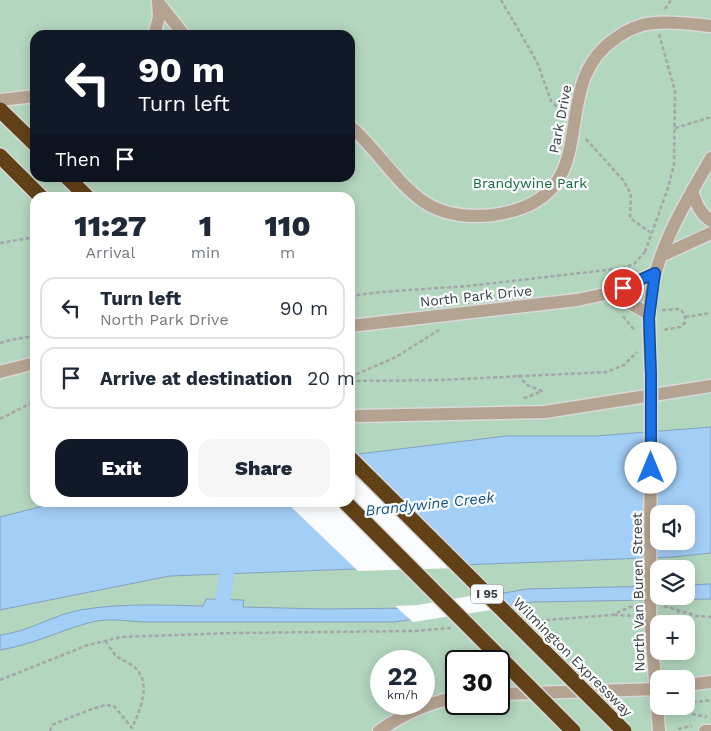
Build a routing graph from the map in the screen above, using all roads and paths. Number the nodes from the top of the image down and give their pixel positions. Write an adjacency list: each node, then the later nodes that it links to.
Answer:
1 (501, 0): 11 (path)
2 (158, 1): 5 (street); 6 (street)
3 (660, 23): 4 (street, Park Drive); 11 (street, Park Drive); 12 (path)
4 (711, 26)
5 (155, 30)
6 (180, 30)
7 (30, 97): 8 (street)
8 (0, 100)
9 (0, 110): 14 (highway)
10 (711, 117): 12 (path)
11 (574, 125): 13 (street, Park Drive); 22 (path)
12 (675, 128): 22 (path)
13 (355, 131)
14 (30, 139)
15 (0, 156): 19 (highway)
16 (711, 158): 18 (street, North Van Buren Street)
17 (72, 182): 20 (highway, bridge)
18 (692, 191): 21 (street); 27 (street, North Van Buren Street)
19 (36, 192)
20 (82, 192)
21 (711, 221)
22 (650, 232): 26 (path)
23 (711, 233): 27 (street)
24 (30, 238): 25 (path)
25 (0, 242)
26 (644, 252): 27 (path); 30 (path)
27 (661, 256): 28 (street, North Van Buren Street)
28 (655, 273): 29 (street, North Park Drive); 33 (street, North Van Buren Street)
29 (605, 294): 33 (street); 36 (street, North Park Drive)
30 (355, 295)
31 (618, 312): 38 (path)
32 (711, 313): 34 (path)
33 (655, 316): 34 (path); 55 (street, North Van Buren Street, bridge)
34 (685, 317): 35 (path)
35 (660, 324)
36 (355, 325)
37 (441, 328): 45 (path)
38 (636, 332)
39 (30, 337): 40 (path)
40 (0, 343)
41 (640, 358): 44 (path)
42 (30, 364): 43 (street)
43 (0, 372)
44 (518, 375): 46 (path); 49 (path)
45 (355, 377)
46 (355, 379)
47 (711, 386): 49 (street)
48 (30, 404): 51 (path)
49 (511, 412): 50 (street)
50 (358, 416)
51 (0, 419)
52 (355, 463): 77 (highway, Wilmington Expressway / I 95, bridge)
53 (350, 507): 76 (highway, I 95, bridge)
54 (664, 606): 57 (path)
55 (646, 613): 56 (path); 56 (path); 61 (street, North Van Buren Street)
56 (612, 615): 58 (path)
57 (711, 617)
58 (528, 621)
59 (452, 628): 60 (path)
60 (105, 640): 62 (path); 74 (path)
61 (654, 670)
62 (0, 680)
63 (711, 682): 64 (street)
64 (695, 684)
65 (650, 689): 66 (street)
66 (510, 694)
67 (445, 699): 75 (street)
68 (711, 700): 69 (path)
69 (695, 702)
70 (658, 715): 78 (street, North Van Buren Street)
71 (695, 715): 72 (path)
72 (711, 718)
73 (711, 730): 79 (street)
74 (50, 731)
75 (379, 731)
76 (573, 731)
77 (624, 731)
78 (659, 731)
79 (705, 731)

